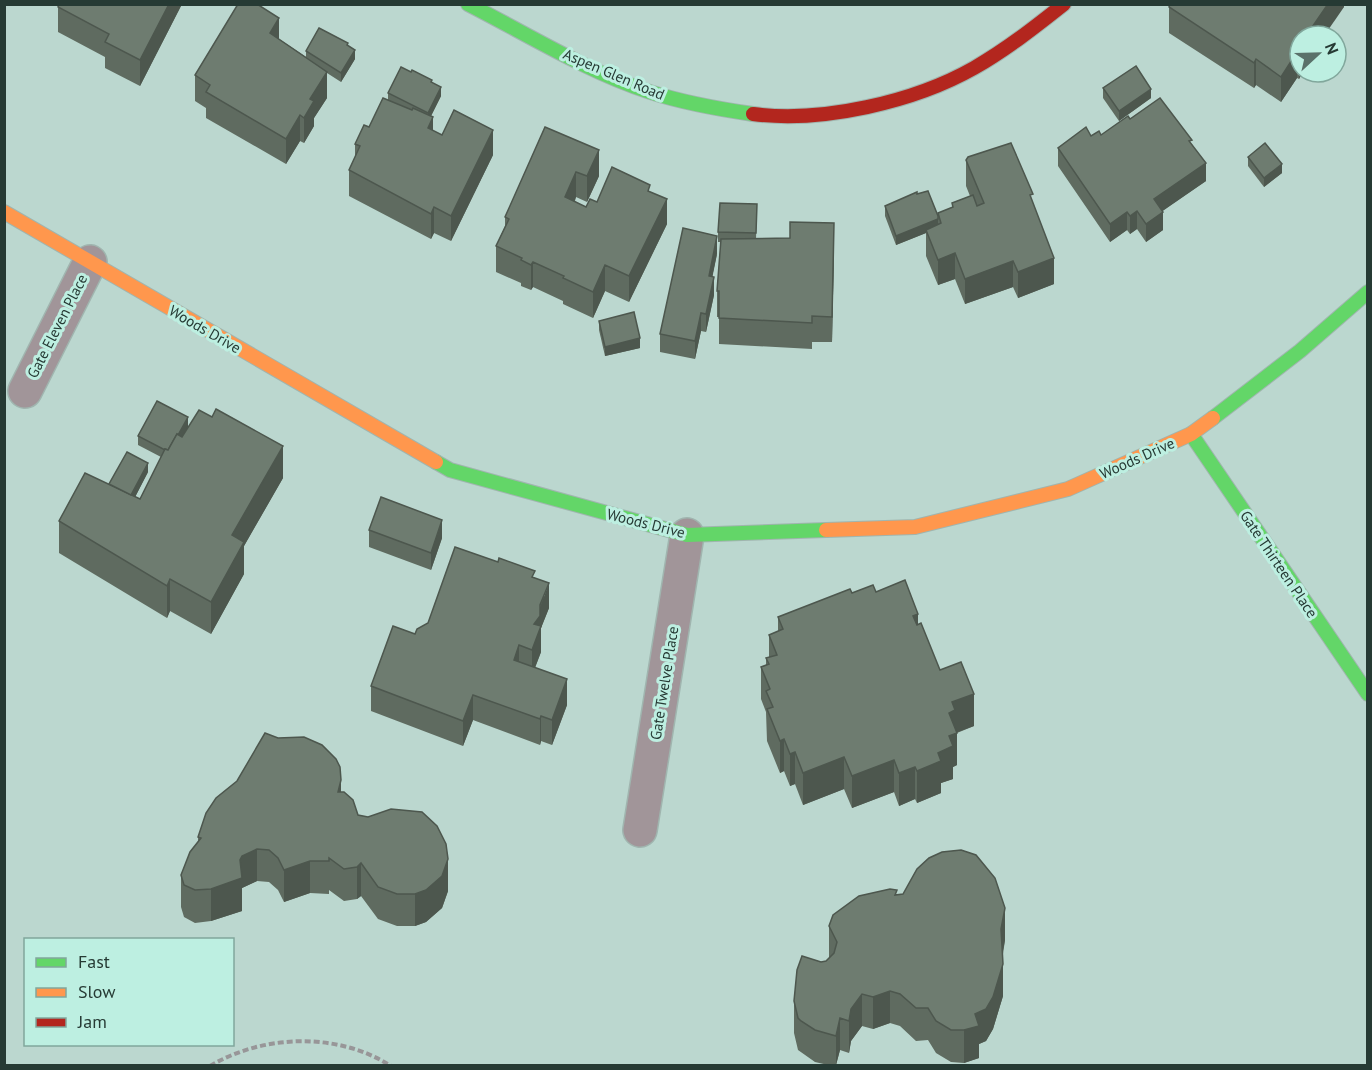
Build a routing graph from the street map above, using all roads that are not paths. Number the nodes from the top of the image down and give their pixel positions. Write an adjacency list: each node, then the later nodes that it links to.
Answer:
1 (468, 4): 2 (street, Aspen Glen Road)
2 (1064, 4)
3 (4, 212): 4 (street, Woods Drive)
4 (90, 262): 6 (street, Gate Eleven Place); 8 (street, Woods Drive)
5 (1368, 292): 7 (street, Woods Drive)
6 (25, 391)
7 (1191, 434): 8 (street, Woods Drive); 9 (street, Gate Thirteen Place)
8 (687, 535): 10 (street, Gate Twelve Place)
9 (1368, 694)
10 (640, 830)

